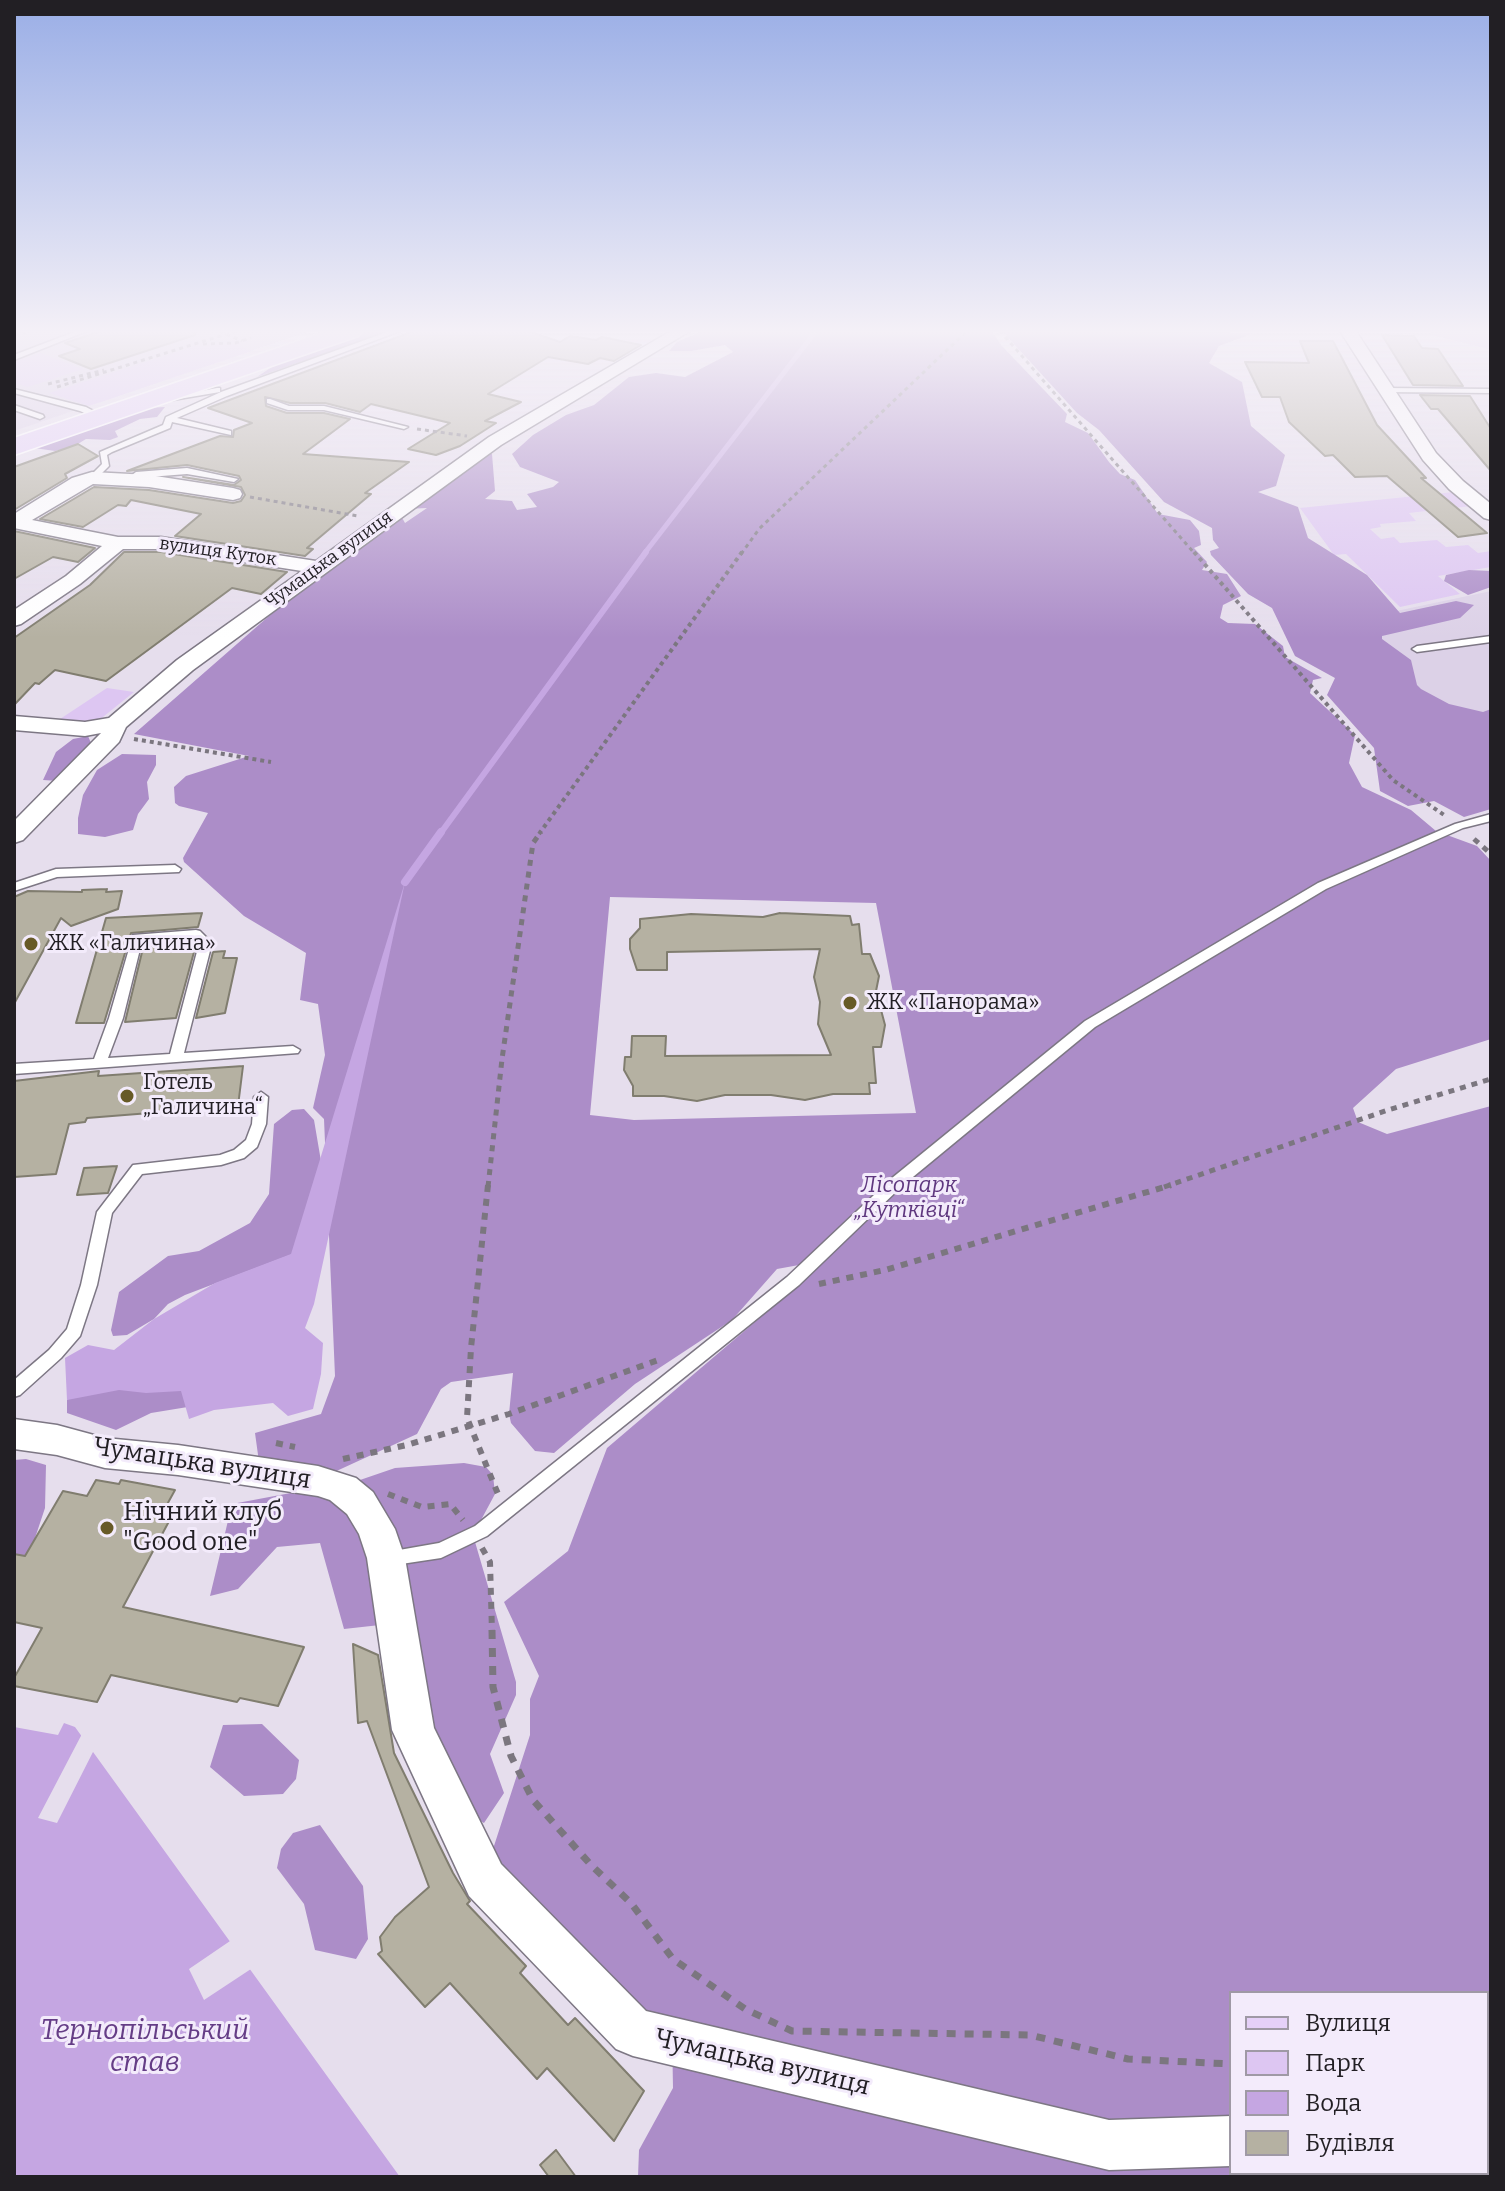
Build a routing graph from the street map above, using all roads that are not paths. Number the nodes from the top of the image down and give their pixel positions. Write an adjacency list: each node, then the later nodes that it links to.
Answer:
1 (54, 433): 5 (main road)
2 (149, 433): 6 (lane)
3 (508, 433): 11 (street, Чумацька вулиця)
4 (1414, 433): 8 (street)
5 (14, 447)
6 (94, 475): 7 (street, вулиця Куток); 9 (street, вулиця Куток)
7 (234, 486)
8 (1491, 514)
9 (14, 523): 10 (street, вулиця Куток)
10 (118, 543): 11 (street, вулиця Куток); 12 (street)
11 (317, 567): 16 (street, Чумацька вулиця)
12 (14, 620)
13 (1491, 639): 14 (lane)
14 (1417, 649)
15 (14, 723): 16 (street)
16 (114, 731): 18 (street, Чумацька вулиця)
17 (1491, 817): 28 (lane)
18 (14, 835)
19 (175, 869): 20 (lane)
20 (14, 887)
21 (293, 1050): 22 (lane)
22 (176, 1058): 23 (lane); 23 (lane)
23 (100, 1062): 24 (lane)
24 (14, 1069)
25 (261, 1097): 26 (lane)
26 (14, 1390)
27 (14, 1434): 28 (street, Чумацька вулиця)
28 (386, 1558): 29 (street, Чумацька вулиця)
29 (1229, 2141)

